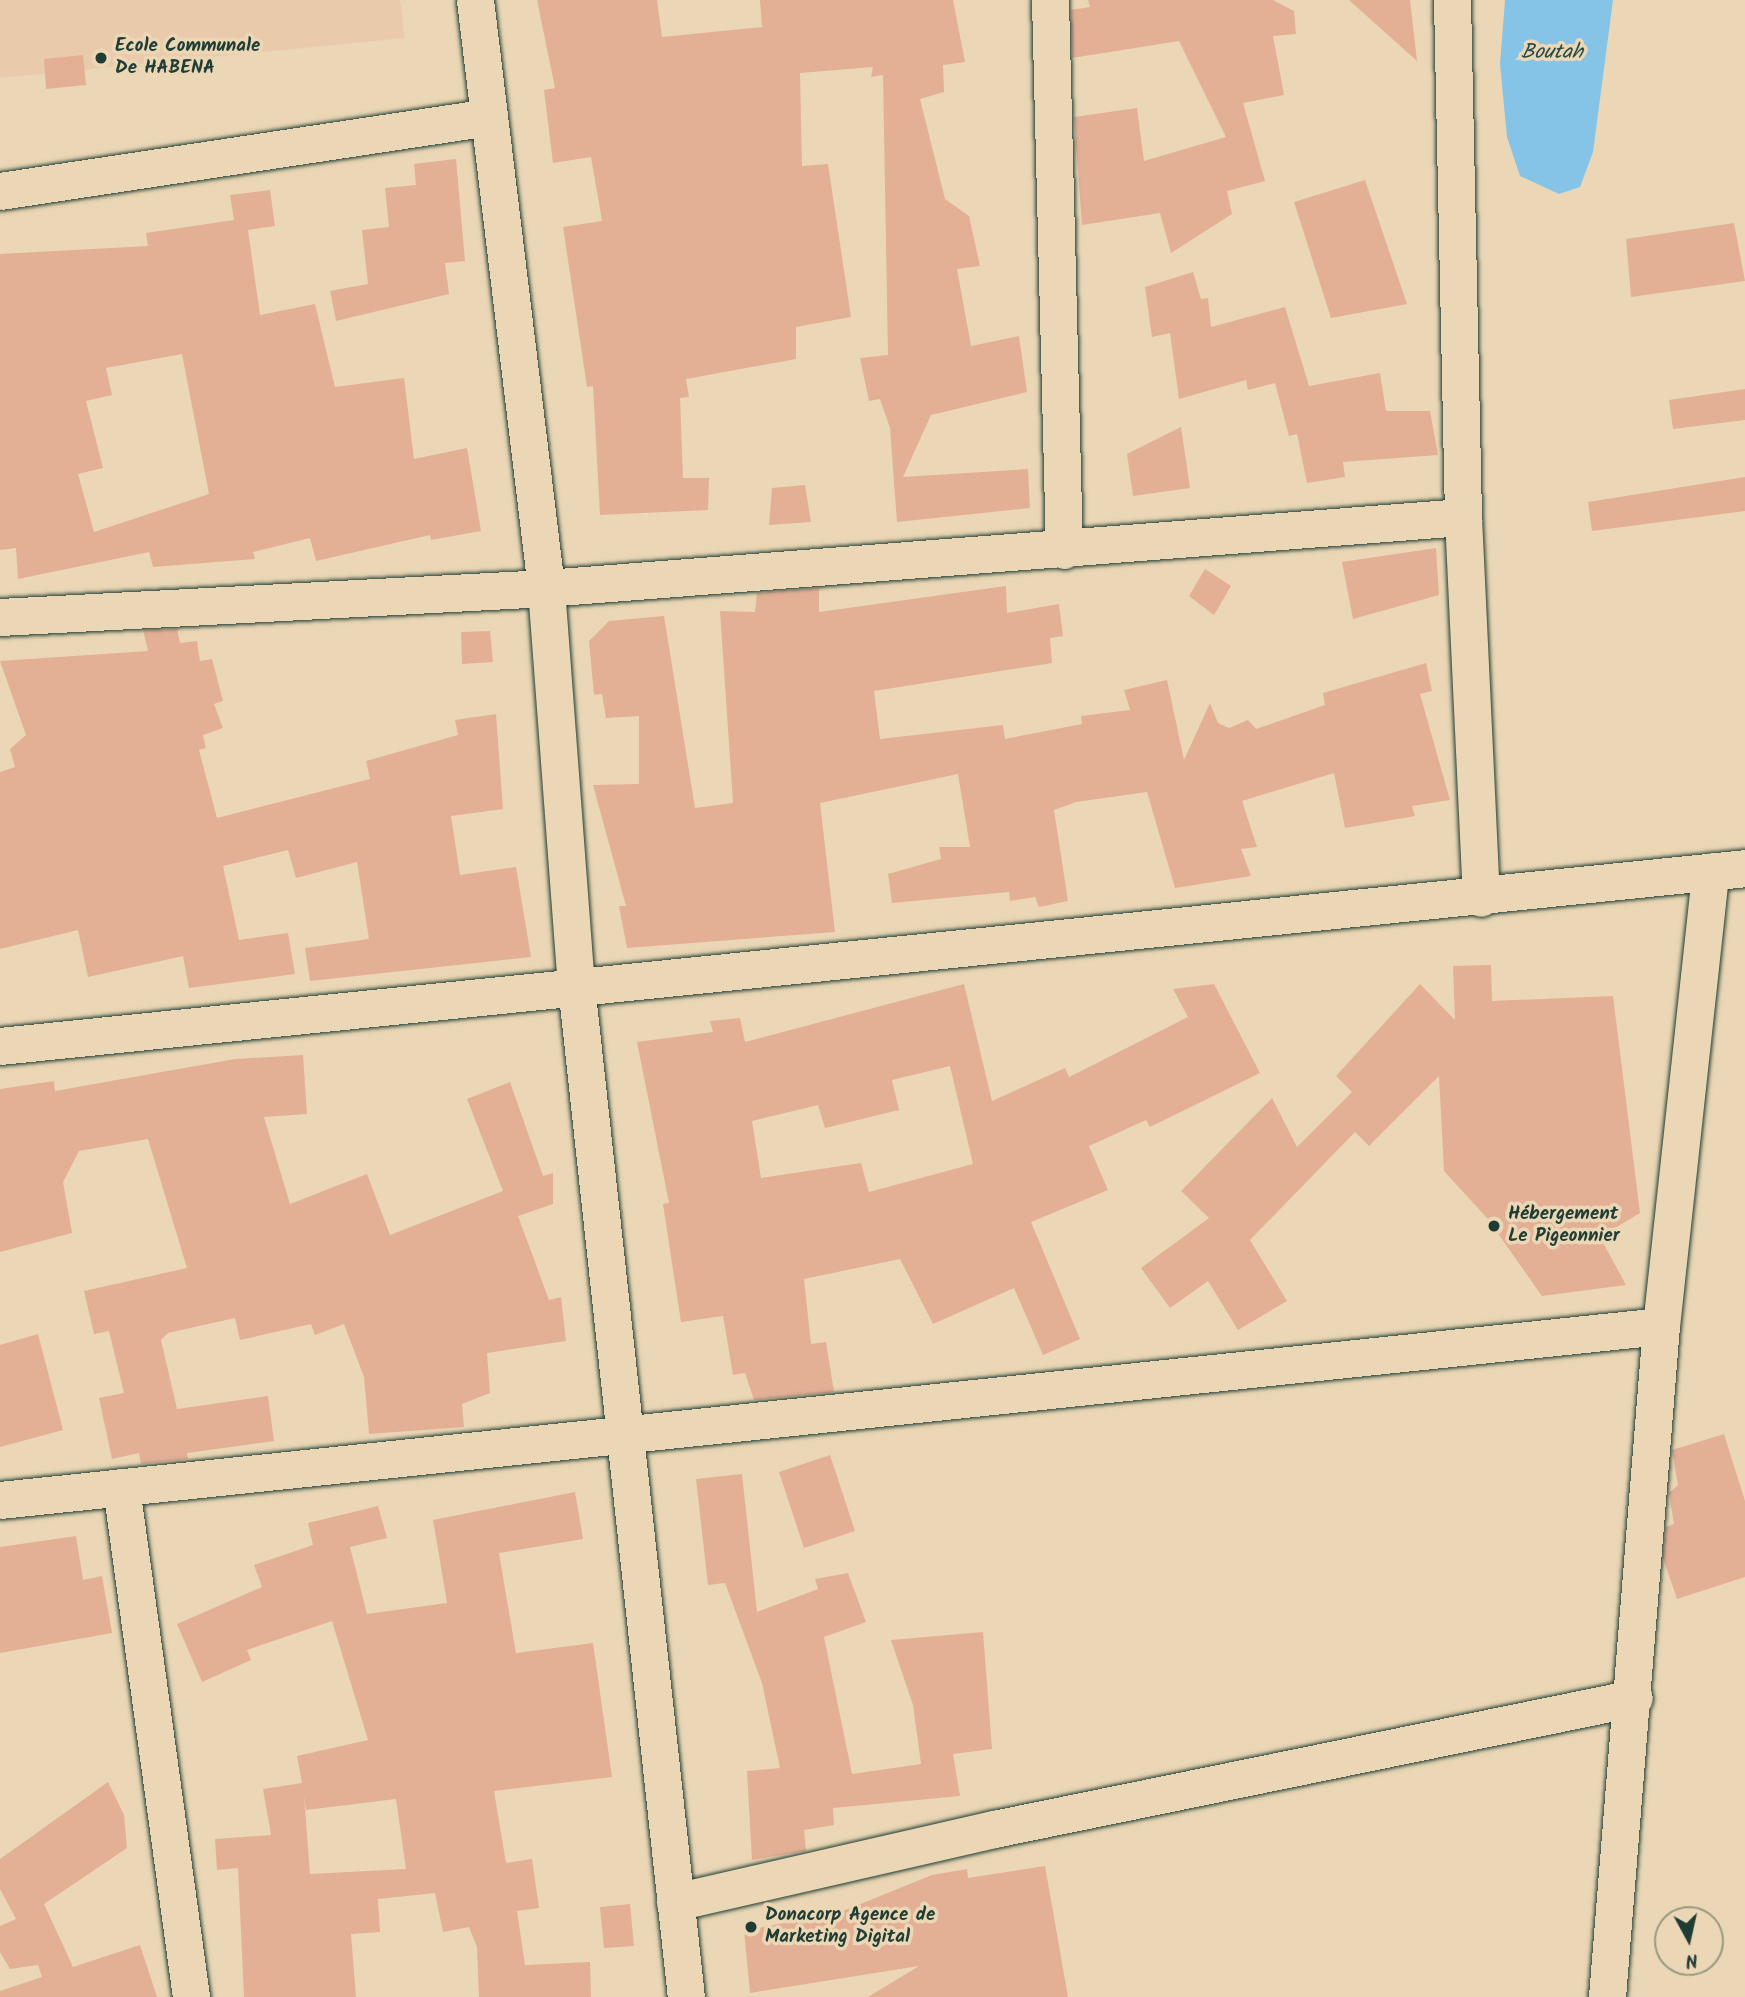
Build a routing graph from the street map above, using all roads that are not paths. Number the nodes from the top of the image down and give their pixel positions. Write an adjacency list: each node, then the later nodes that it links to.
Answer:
1 (475, 0): 4 (street)
2 (1050, 0): 7 (street)
3 (1452, 0): 6 (street)
4 (487, 117): 5 (street); 8 (street)
5 (0, 191)
6 (1463, 517): 7 (street); 11 (street)
7 (1065, 550): 8 (street)
8 (546, 588): 9 (street); 12 (street)
9 (0, 617)
10 (1728, 870): 11 (street); 14 (street)
11 (1481, 898): 12 (street)
12 (576, 985): 13 (street); 15 (street)
13 (0, 1046)
14 (1661, 1326): 15 (street); 18 (street)
15 (625, 1435): 16 (street); 19 (street)
16 (121, 1487): 17 (street); 20 (street)
17 (0, 1500)
18 (1634, 1698): 19 (street); 22 (street)
19 (675, 1902): 21 (street)
20 (191, 1997)
21 (685, 1997)
22 (1607, 1997)

